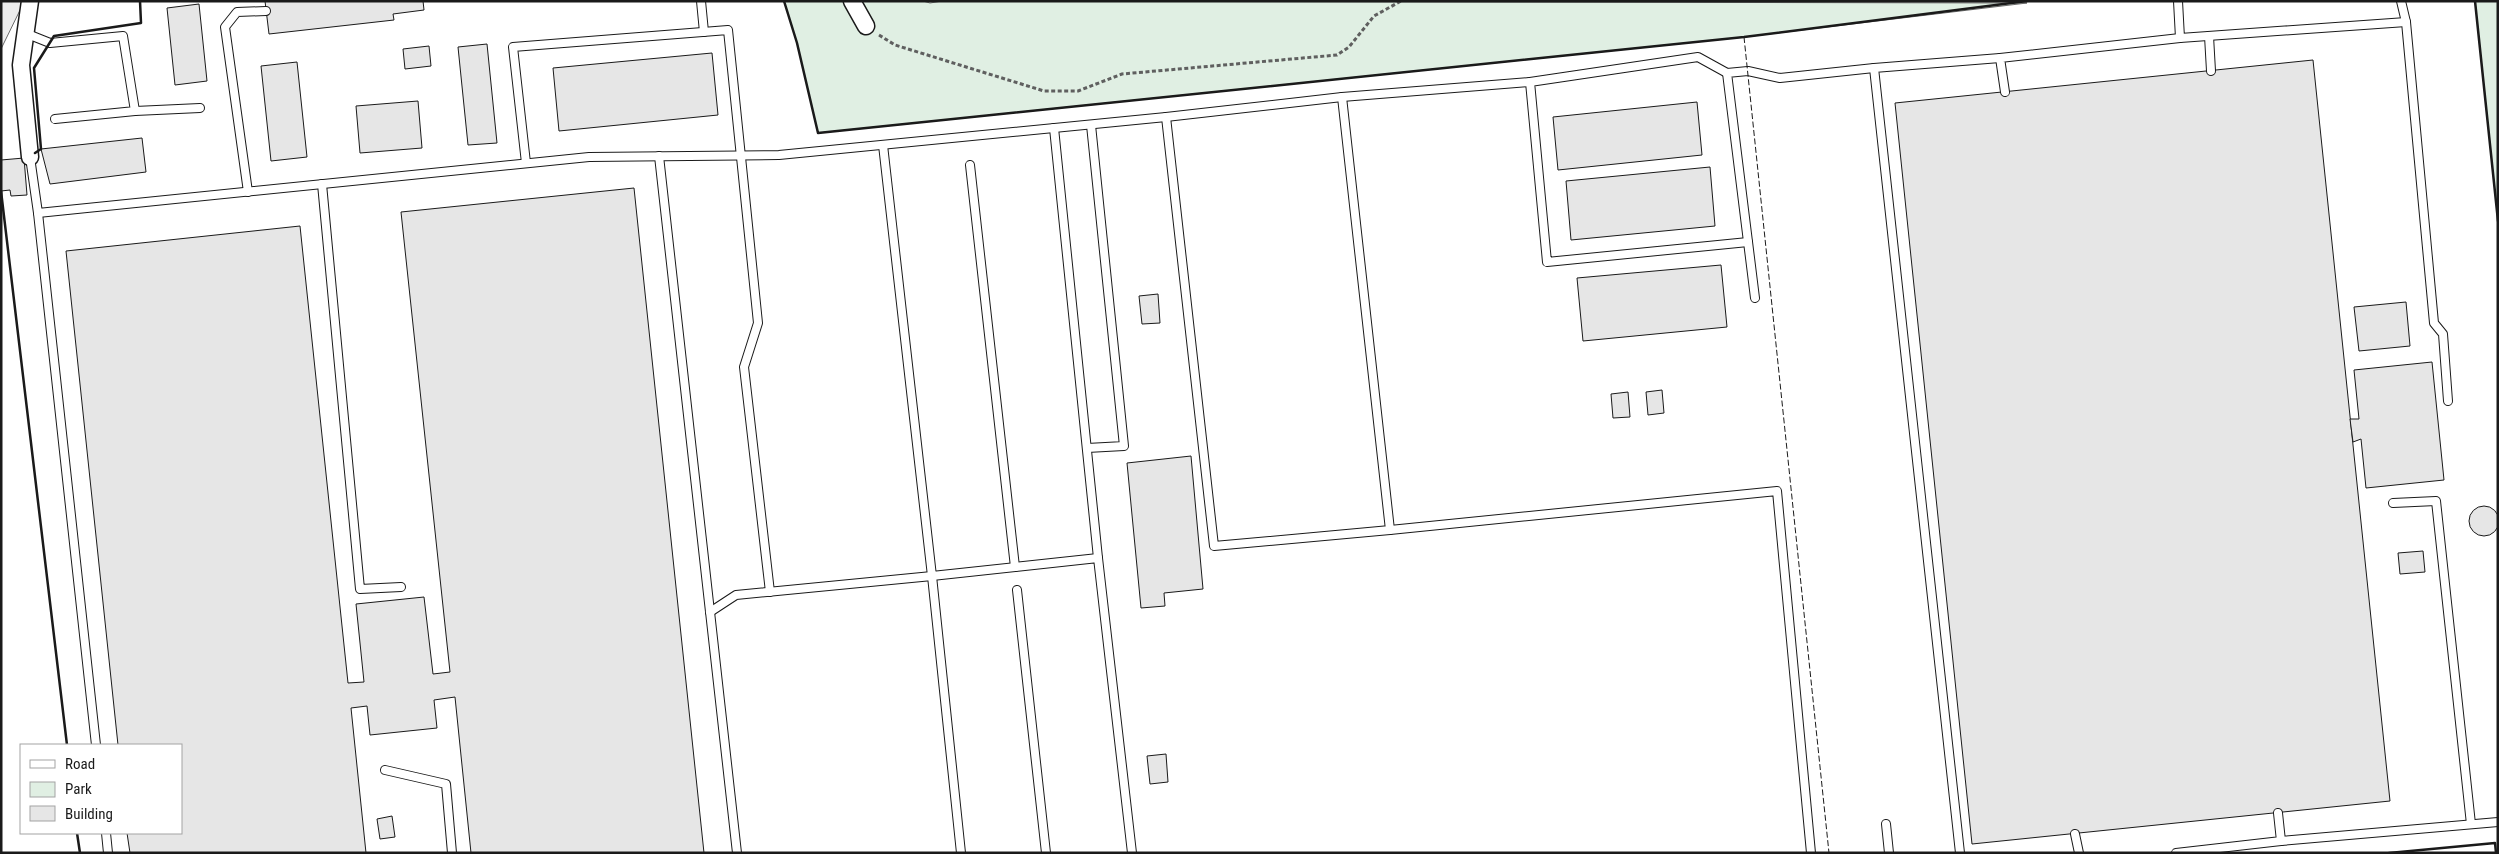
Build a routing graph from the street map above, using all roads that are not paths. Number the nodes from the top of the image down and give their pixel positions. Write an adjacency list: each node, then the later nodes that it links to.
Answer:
1 (30, 1): 10 (street)
2 (701, 1): 9 (lane)
3 (852, 1): 8 (street)
4 (2178, 1): 12 (lane)
5 (2402, 1): 7 (lane)
6 (266, 10): 33 (lane)
7 (2406, 22): 11 (lane); 37 (lane)
8 (866, 26)
9 (704, 32): 29 (lane); 30 (lane)
10 (25, 33): 21 (lane); 27 (street)
11 (2208, 36): 12 (lane); 15 (lane)
12 (2180, 38): 13 (lane)
13 (2000, 58): 14 (lane); 18 (lane)
14 (1874, 68): 16 (lane); 65 (lane)
15 (2211, 70)
16 (1727, 73): 17 (lane); 35 (lane)
17 (1530, 82): 19 (lane); 35 (lane)
18 (2005, 92)
19 (1342, 97): 22 (lane); 40 (lane)
20 (200, 108): 21 (lane)
21 (135, 111): 23 (lane)
22 (1166, 117): 24 (lane); 40 (lane)
23 (55, 119)
24 (1091, 125): 25 (lane); 38 (lane)
25 (1054, 128): 26 (lane); 38 (lane)
26 (883, 145): 29 (lane); 43 (lane)
27 (30, 156): 34 (lane)
28 (659, 156): 29 (lane); 30 (lane); 47 (lane)
29 (740, 156): 46 (lane)
30 (526, 164): 32 (lane)
31 (970, 165): 42 (lane)
32 (322, 184): 33 (lane); 44 (lane)
33 (248, 192): 34 (lane)
34 (38, 213): 48 (lane)
35 (1748, 242): 36 (lane)
36 (1755, 298)
37 (2448, 401)
38 (1087, 448): 41 (lane)
39 (2393, 503): 53 (lane)
40 (1390, 530): 63 (lane)
41 (1098, 558): 42 (lane); 62 (lane)
42 (1015, 567): 43 (lane)
43 (932, 576): 46 (lane); 60 (lane)
44 (401, 587)
45 (1017, 590): 61 (lane)
46 (770, 592): 47 (lane)
47 (710, 612): 59 (lane)
48 (96, 744)
49 (385, 770): 58 (lane)
50 (2278, 813): 56 (lane)
51 (2498, 822): 53 (lane)
52 (1886, 824): 64 (lane)
53 (2471, 824): 56 (lane)
54 (106, 834): 57 (lane)
55 (2076, 834): 66 (lane)
56 (2281, 841): 67 (lane)
57 (108, 853)
58 (452, 853)
59 (737, 853)
60 (960, 853)
61 (1046, 853)
62 (1132, 853)
63 (1811, 853)
64 (1889, 853)
65 (1960, 853)
66 (2079, 853)
67 (2176, 853)

